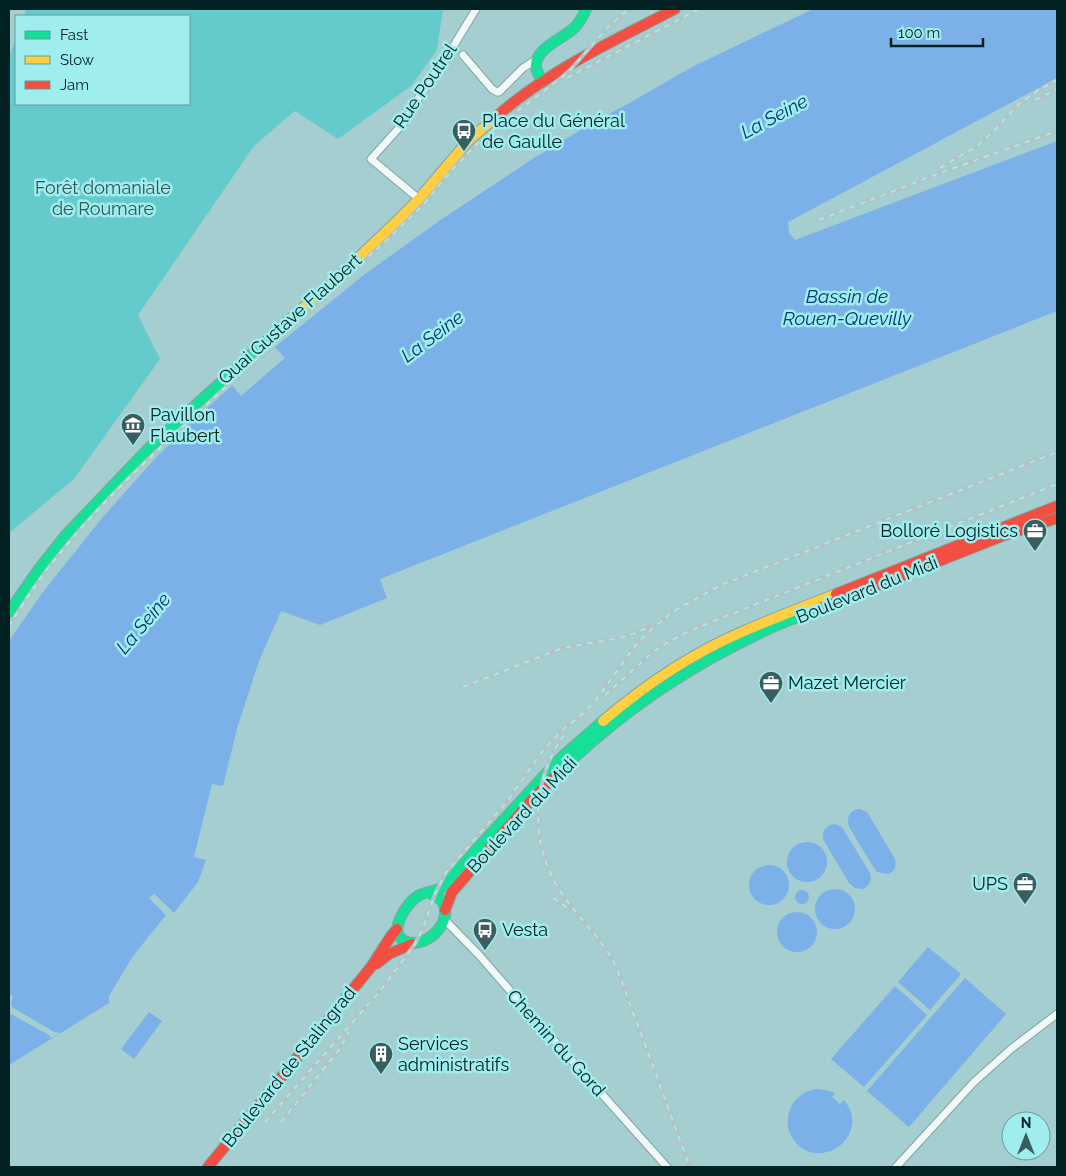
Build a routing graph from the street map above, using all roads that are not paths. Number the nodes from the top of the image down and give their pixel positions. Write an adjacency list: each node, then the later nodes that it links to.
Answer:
1 (476, 9): 7 (street, Rue Poutrel)
2 (586, 9): 5 (main road)
3 (675, 9): 6 (main road, Quai Gustave Flaubert)
4 (463, 55): 5 (street)
5 (537, 59): 6 (main road)
6 (542, 82): 7 (main road, Quai Gustave Flaubert)
7 (419, 199): 10 (main road, Quai Gustave Flaubert)
8 (1057, 506): 11 (main road, Boulevard du Midi)
9 (1057, 518): 12 (main road, Boulevard du Midi)
10 (9, 612)
11 (736, 634): 12 (main road, Boulevard du Midi); 13 (main road, Boulevard du Midi)
12 (680, 673): 13 (main road, Boulevard du Midi); 15 (main road, Boulevard du Midi)
13 (664, 674): 14 (main road, Boulevard du Midi)
14 (430, 892): 15 (main road); 16 (main road)
15 (445, 914): 17 (main road); 21 (street, Chemin du Gord)
16 (397, 929): 17 (main road); 18 (main road, Boulevard de Stalingrad)
17 (412, 944): 18 (main road, Boulevard de Stalingrad)
18 (371, 967): 20 (main road, Boulevard de Stalingrad)
19 (1057, 1014): 22 (street)
20 (208, 1167)
21 (667, 1167)
22 (896, 1167)

